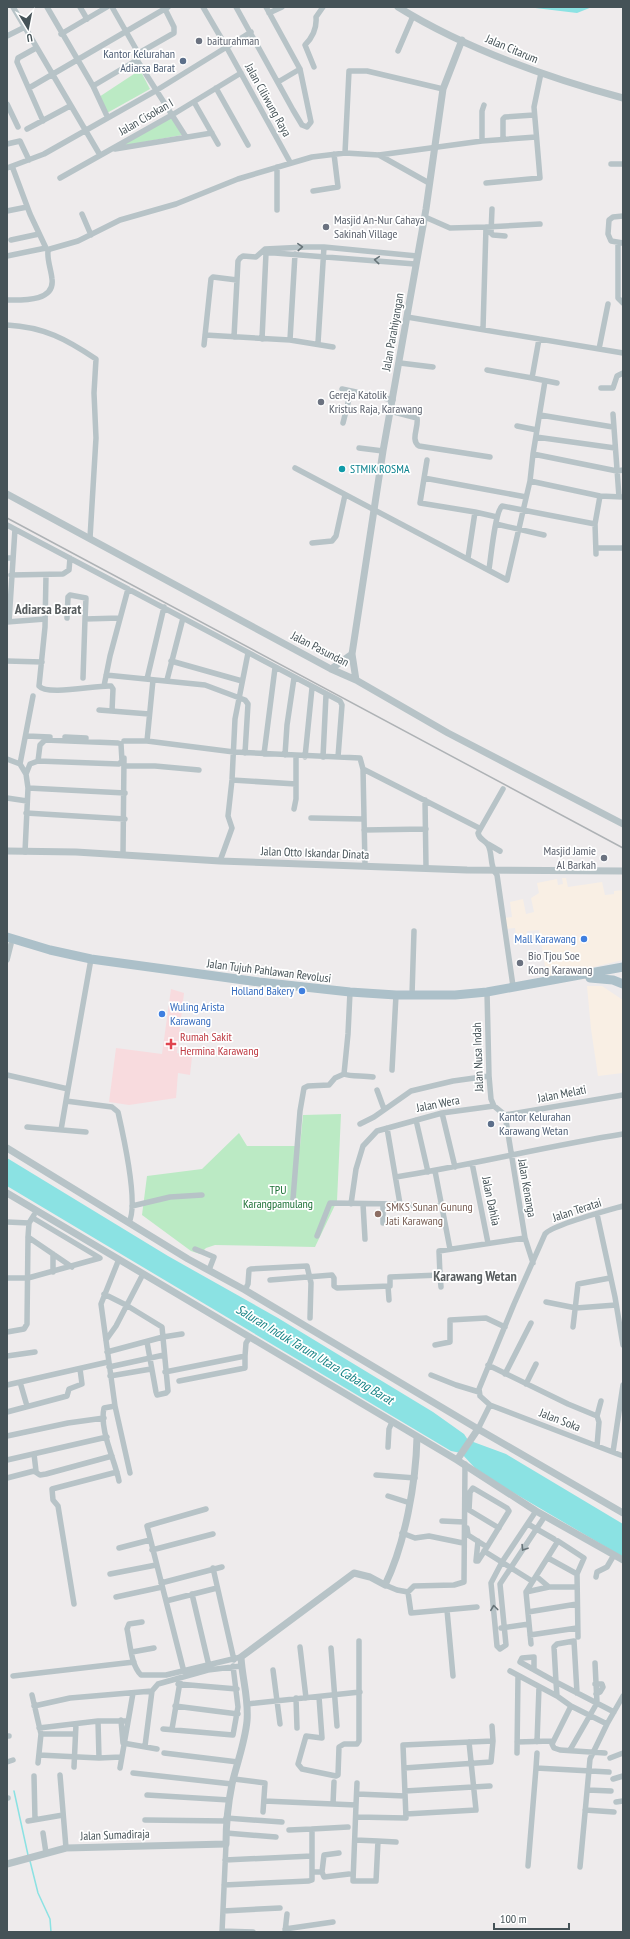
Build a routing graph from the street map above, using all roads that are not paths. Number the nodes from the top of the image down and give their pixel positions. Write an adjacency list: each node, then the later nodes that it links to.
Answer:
1 (13, 7): 16 (street)
2 (47, 7): 19 (street)
3 (80, 7): 15 (street)
4 (108, 7): 15 (street)
5 (112, 7): 17 (street)
6 (203, 7): 23 (street, Jalan Ciliwung Raya)
7 (236, 7): 18 (street)
8 (266, 7): 13 (street)
9 (282, 7): 13 (street)
10 (323, 7): 28 (street)
11 (398, 7): 14 (street, Jalan Citarum)
12 (166, 8): 17 (street); 25 (street)
13 (270, 13): 29 (street)
14 (413, 16): 21 (street, Jalan Citarum); 24 (street)
15 (87, 19): 19 (street)
16 (25, 26): 20 (street); 22 (street)
17 (126, 31): 25 (street); 26 (street)
18 (250, 32): 23 (street); 33 (street)
19 (62, 34): 26 (street)
20 (7, 36)
21 (462, 40): 31 (street, Jalan Citarum); 37 (street, Jalan Parahiyangan)
22 (36, 48): 32 (street); 35 (street)
23 (227, 48): 30 (street, Jalan Ciliwung Raya); 38 (street)
24 (398, 51)
25 (139, 53): 27 (street)
26 (77, 59): 32 (street); 34 (street)
27 (137, 60): 34 (street); 38 (street)
28 (314, 67)
29 (300, 69): 33 (street); 33 (street)
30 (241, 73): 36 (street, Jalan Cisokan I); 67 (street, Jalan Ciliwung Raya)
31 (541, 73): 39 (street, Jalan Citarum); 45 (street)
32 (51, 75): 35 (street); 43 (street)
33 (278, 82)
34 (92, 86): 47 (street)
35 (29, 88): 48 (street)
36 (216, 88): 40 (street, Jalan Cisokan I); 59 (street)
37 (443, 89): 60 (street, Jalan Parahiyangan); 62 (street)
38 (157, 90): 44 (street); 47 (street)
39 (623, 98)
40 (194, 102): 44 (street, Jalan Cisokan I); 52 (street)
41 (7, 104): 46 (street)
42 (484, 105): 56 (street)
43 (70, 106): 48 (street); 51 (street)
44 (172, 115): 53 (street); 61 (street, Jalan Cisokan I)
45 (534, 115): 54 (street); 55 (street)
46 (9, 116): 49 (street)
47 (108, 116): 51 (street)
48 (43, 121): 50 (street)
49 (18, 127)
50 (27, 129)
51 (84, 130): 64 (street); 66 (street)
52 (212, 133): 53 (street); 58 (street)
53 (186, 137): 61 (street)
54 (536, 137): 55 (street); 74 (street)
55 (503, 139): 56 (street)
56 (482, 141): 60 (street)
57 (7, 144): 66 (street)
58 (218, 144)
59 (248, 145)
60 (435, 147): 65 (street); 73 (street, Jalan Parahiyangan)
61 (111, 149): 64 (street, Jalan Cisokan I)
62 (345, 153): 63 (street); 65 (street)
63 (334, 154): 67 (street); 75 (street)
64 (100, 155): 72 (street, Jalan Cisokan I)
65 (379, 155): 73 (street)
66 (29, 160): 70 (street)
67 (290, 162): 71 (street)
68 (611, 164): 69 (street)
69 (623, 164)
70 (9, 167): 76 (street)
71 (277, 167): 79 (street); 86 (street)
72 (60, 178)
73 (429, 183): 82 (street, Jalan Parahiyangan)
74 (486, 183)
75 (313, 191)
76 (27, 207): 78 (street); 85 (street)
77 (492, 209): 84 (street)
78 (7, 210)
79 (276, 210)
80 (82, 214): 86 (street)
81 (623, 216): 89 (street)
82 (424, 217): 84 (street); 96 (street, Jalan Parahiyangan)
83 (540, 224): 84 (street)
84 (489, 226): 87 (street); 104 (street)
85 (39, 234): 88 (street); 91 (street)
86 (90, 235): 91 (street)
87 (506, 236)
88 (11, 240)
89 (620, 243): 100 (street)
90 (324, 247): 92 (street, one-way to 90); 94 (street); 96 (street)
91 (47, 249): 95 (street); 99 (street)
92 (264, 252): 93 (street); 98 (street); 107 (street)
93 (295, 254): 94 (street); 109 (street)
94 (323, 255): 97 (street, one-way to 94); 110 (street)
95 (7, 256)
96 (417, 256): 97 (street, Jalan Parahiyangan)
97 (415, 264): 102 (street, Jalan Parahiyangan)
98 (237, 280): 105 (street); 106 (street)
99 (7, 300)
100 (623, 303)
101 (608, 304): 113 (street)
102 (408, 316): 104 (street); 115 (street, Jalan Parahiyangan)
103 (7, 325): 159 (street)
104 (483, 329): 108 (street)
105 (205, 335): 106 (street); 111 (street)
106 (234, 337): 107 (street)
107 (262, 339): 109 (street)
108 (539, 339): 113 (street); 119 (street)
109 (290, 340): 110 (street)
110 (318, 343): 112 (street)
111 (204, 346)
112 (333, 347)
113 (599, 349): 114 (street)
114 (623, 353)
115 (400, 363): 116 (street); 125 (street, Jalan Parahiyangan)
116 (433, 367)
117 (487, 370): 119 (street)
118 (623, 373): 122 (street)
119 (532, 378): 120 (street)
120 (545, 381): 121 (street); 128 (street)
121 (557, 383)
122 (601, 388)
123 (342, 389): 124 (street)
124 (351, 391): 125 (street); 129 (street)
125 (393, 400): 126 (street, Jalan Parahiyangan)
126 (390, 411): 136 (street, Jalan Parahiyangan); 138 (street)
127 (613, 414): 131 (street)
128 (540, 415): 131 (street); 132 (street)
129 (343, 423)
130 (517, 426): 132 (street)
131 (613, 427): 135 (street)
132 (537, 430): 133 (street)
133 (536, 437): 135 (street); 137 (street)
134 (359, 448): 136 (street)
135 (615, 448): 141 (street)
136 (383, 451): 150 (street, Jalan Parahiyangan)
137 (532, 454): 141 (street); 143 (street)
138 (490, 457)
139 (427, 460): 142 (street)
140 (295, 468): 145 (street)
141 (620, 471): 147 (street)
142 (424, 478): 148 (street); 151 (street)
143 (530, 481): 146 (street); 148 (street)
144 (7, 494): 159 (street, Jalan Pasundan)
145 (345, 495): 150 (street); 160 (street)
146 (600, 496): 147 (street); 154 (street)
147 (621, 497)
148 (526, 498): 149 (street)
149 (523, 509): 152 (street); 154 (street); 157 (street)
150 (374, 511): 164 (street); 177 (street, Jalan Parahiyangan)
151 (475, 512): 152 (street); 164 (street)
152 (497, 517): 153 (street)
153 (496, 524): 157 (street); 165 (street)
154 (595, 524): 161 (street)
155 (7, 525): 156 (street)
156 (15, 529): 162 (street); 163 (street)
157 (519, 529): 158 (street); 165 (street)
158 (544, 535)
159 (90, 538): 182 (street, Jalan Pasundan)
160 (312, 543)
161 (622, 548)
162 (10, 558): 166 (street)
163 (70, 558): 167 (street); 168 (street)
164 (468, 558): 165 (street)
165 (488, 569)
166 (11, 575): 167 (street); 175 (street)
167 (46, 575): 173 (street)
168 (128, 589): 169 (street); 171 (street)
169 (164, 607): 172 (street); 186 (street)
170 (67, 618): 174 (street)
171 (120, 618): 174 (street); 183 (street)
172 (183, 618): 176 (street); 179 (street)
173 (45, 619): 175 (street); 180 (street)
174 (85, 619): 184 (street)
175 (8, 622)
176 (248, 653): 181 (street); 189 (street)
177 (352, 654): 182 (street); 188 (street, Jalan Parahiyangan)
178 (7, 661): 180 (street)
179 (171, 661): 187 (street); 189 (street)
180 (42, 662): 190 (street)
181 (275, 668): 185 (street); 203 (street)
182 (331, 668): 188 (street, Jalan Pasundan)
183 (106, 675): 186 (street); 190 (street)
184 (82, 678)
185 (294, 678): 191 (street); 204 (street)
186 (150, 680): 187 (street); 197 (street)
187 (167, 680): 194 (street)
188 (356, 680): 229 (street, Jalan Pasundan)
189 (242, 681): 194 (street)
190 (104, 686): 196 (street)
191 (312, 688): 192 (street); 206 (street)
192 (326, 695): 207 (street); 208 (street)
193 (33, 696): 198 (street)
194 (239, 698): 201 (street); 202 (street)
195 (99, 710): 196 (street)
196 (112, 711): 197 (street)
197 (149, 714): 200 (street)
198 (27, 736): 199 (street); 211 (street)
199 (124, 741): 200 (street); 212 (street)
200 (147, 741): 201 (street)
201 (234, 752): 202 (street); 216 (street)
202 (245, 753): 203 (street)
203 (264, 754): 204 (street)
204 (285, 755): 205 (street)
205 (296, 756): 206 (street); 217 (street)
206 (305, 757): 207 (street)
207 (324, 757): 208 (street)
208 (338, 757): 213 (street)
209 (7, 759): 211 (street)
210 (38, 761): 210 (street); 215 (street)
211 (20, 764): 215 (street)
212 (125, 766): 214 (street); 220 (street)
213 (363, 769): 222 (street); 228 (street)
214 (199, 770)
215 (26, 774): 218 (street)
216 (232, 780): 217 (street); 238 (street)
217 (296, 784): 224 (street)
218 (28, 788): 220 (street); 223 (street)
219 (503, 789): 230 (street)
220 (125, 793): 227 (street)
221 (7, 798): 223 (street)
222 (425, 800): 230 (street); 231 (street)
223 (27, 801): 225 (street)
224 (294, 809)
225 (26, 813): 227 (street); 236 (street)
226 (311, 818): 228 (street)
227 (125, 819): 237 (street)
228 (363, 819): 232 (street)
229 (623, 824)
230 (479, 828): 233 (street)
231 (426, 829): 232 (street); 240 (street)
232 (364, 830): 239 (street)
233 (488, 844): 235 (street); 241 (street)
234 (7, 851): 236 (street, Jalan Otto Iskandar Dinata)
235 (500, 851)
236 (25, 852): 237 (street, Jalan Otto Iskandar Dinata)
237 (123, 855): 238 (street, Jalan Otto Iskandar Dinata)
238 (220, 861): 239 (street, Jalan Otto Iskandar Dinata)
239 (365, 865): 240 (street, Jalan Otto Iskandar Dinata)
240 (426, 867): 241 (street, Jalan Otto Iskandar Dinata)
241 (493, 870): 242 (street, Jalan Otto Iskandar Dinata); 249 (street)
242 (623, 871)
243 (414, 931): 253 (street)
244 (8, 942): 245 (main road, Jalan Tujuh Pahlawan Revolusi); 246 (street)
245 (91, 959): 250 (main road, Jalan Tujuh Pahlawan Revolusi); 259 (street)
246 (7, 960)
247 (622, 968): 248 (main road); 249 (main road, Jalan Tujuh Pahlawan Revolusi)
248 (623, 984): 251 (main road, Jalan Tujuh Pahlawan Revolusi)
249 (513, 986): 251 (main road, Jalan Tujuh Pahlawan Revolusi)
250 (350, 992): 252 (main road, Jalan Tujuh Pahlawan Revolusi); 256 (street)
251 (487, 992): 253 (main road, Jalan Tujuh Pahlawan Revolusi); 257 (street, Jalan Nusa Indah)
252 (396, 995): 253 (main road, Jalan Tujuh Pahlawan Revolusi); 254 (street)
253 (412, 995)
254 (392, 1070)
255 (7, 1074): 259 (street)
256 (344, 1074): 258 (street); 283 (street)
257 (489, 1076): 263 (street, Jalan Nusa Indah); 264 (street)
258 (373, 1077)
259 (68, 1089): 262 (street)
260 (377, 1090): 264 (street)
261 (623, 1095): 266 (street, Jalan Melati)
262 (66, 1101): 271 (street); 288 (street)
263 (494, 1106): 265 (street, Jalan Wera); 266 (street, Jalan Nusa Indah)
264 (384, 1109): 268 (street)
265 (442, 1113): 267 (street, Jalan Wera); 277 (street)
266 (505, 1115): 275 (street, Jalan Kenanga)
267 (416, 1120): 270 (street, Jalan Wera); 279 (street)
268 (360, 1124)
269 (27, 1127): 271 (street)
270 (387, 1128): 280 (street); 284 (street, Jalan Wera)
271 (61, 1130): 272 (street)
272 (86, 1132)
273 (623, 1134): 275 (street)
274 (7, 1148): 295 (street)
275 (510, 1155): 276 (street); 299 (street, Jalan Kenanga)
276 (472, 1163): 277 (street); 301 (street, Jalan Dahlia)
277 (455, 1167): 278 (street)
278 (435, 1171): 279 (street); 289 (street)
279 (428, 1172): 280 (street)
280 (396, 1177): 287 (street)
281 (7, 1193): 291 (street)
282 (202, 1195): 288 (street)
283 (293, 1200)
284 (351, 1204): 285 (street); 297 (street)
285 (363, 1204): 286 (street); 300 (street)
286 (384, 1204): 287 (street); 296 (street)
287 (400, 1204): 289 (street)
288 (132, 1206): 295 (street)
289 (442, 1206): 303 (street)
290 (623, 1206): 292 (street, Jalan Teratai)
291 (37, 1210): 293 (street); 305 (street)
292 (597, 1214): 306 (street, Jalan Teratai); 315 (street)
293 (31, 1220): 294 (street); 298 (street); 307 (street)
294 (7, 1222)
295 (129, 1222): 308 (street)
296 (383, 1223)
297 (317, 1236)
298 (28, 1237): 304 (street); 314 (street)
299 (525, 1238): 301 (street); 306 (street, Jalan Kenanga)
300 (365, 1239)
301 (488, 1243): 303 (street)
302 (195, 1249): 308 (street)
303 (450, 1249): 311 (street)
304 (53, 1254): 307 (street); 309 (street)
305 (119, 1259): 310 (street); 320 (street)
306 (533, 1263): 328 (street, Jalan Teratai)
307 (72, 1267): 309 (street)
308 (209, 1270): 317 (street)
309 (52, 1272): 314 (street)
310 (143, 1274): 323 (street); 333 (street)
311 (440, 1275): 318 (street); 319 (street)
312 (311, 1276): 316 (street); 317 (street); 318 (street); 326 (street)
313 (7, 1278): 314 (street)
314 (28, 1278): 330 (street)
315 (610, 1278): 324 (street); 325 (street)
316 (270, 1280)
317 (247, 1286): 367 (street)
318 (388, 1286): 321 (street)
319 (441, 1287)
320 (104, 1294): 323 (street); 334 (street)
321 (389, 1300)
322 (546, 1302): 325 (street)
323 (126, 1305): 332 (street); 334 (street)
324 (616, 1305): 325 (street); 337 (street)
325 (576, 1308): 329 (street)
326 (310, 1318)
327 (531, 1323): 350 (street)
328 (505, 1327): 336 (street); 346 (street, Jalan Teratai)
329 (573, 1327)
330 (7, 1332)
331 (182, 1334): 332 (street)
332 (163, 1337): 335 (street); 340 (street)
333 (250, 1337): 342 (street); 366 (street)
334 (106, 1340): 339 (street)
335 (148, 1342): 339 (street); 343 (street)
336 (434, 1344)
337 (623, 1345)
338 (35, 1352): 341 (street)
339 (107, 1352): 344 (street)
340 (164, 1355): 343 (street); 349 (street)
341 (7, 1356)
342 (245, 1356): 349 (street); 353 (street)
343 (150, 1357): 344 (street); 348 (street)
344 (108, 1364): 347 (street); 352 (street)
345 (536, 1364): 355 (street)
346 (488, 1365): 350 (street); 358 (street, Jalan Teratai)
347 (80, 1369): 354 (street); 361 (street)
348 (151, 1369): 349 (street); 352 (street)
349 (165, 1372)
350 (505, 1374): 355 (street)
351 (431, 1375): 358 (street)
352 (110, 1376): 362 (street)
353 (179, 1381)
354 (20, 1382): 356 (street); 361 (street)
355 (526, 1384): 364 (street)
356 (7, 1385)
357 (623, 1385): 373 (street)
358 (479, 1392): 360 (street)
359 (601, 1401): 364 (street)
360 (490, 1405): 367 (street); 371 (street, Jalan Soka)
361 (28, 1406): 363 (street)
362 (115, 1406): 365 (street); 382 (street)
363 (7, 1412)
364 (597, 1416): 371 (street)
365 (104, 1418): 368 (street); 369 (street)
366 (392, 1422): 370 (street); 372 (street)
367 (478, 1429): 377 (street); 392 (street)
368 (7, 1436)
369 (107, 1437): 374 (street); 375 (street)
370 (417, 1437): 377 (street); 385 (street)
371 (597, 1446): 373 (street, Jalan Soka)
372 (388, 1447)
373 (613, 1452): 376 (street, Jalan Soka)
374 (34, 1454): 378 (street); 380 (street)
375 (112, 1456): 380 (street); 381 (street)
376 (623, 1456)
377 (459, 1458): 379 (street)
378 (7, 1460)
379 (465, 1464): 391 (street); 395 (street)
380 (36, 1472): 384 (street)
381 (117, 1472): 386 (street); 430 (street)
382 (130, 1473)
383 (376, 1475): 385 (street)
384 (7, 1478)
385 (415, 1478): 388 (street)
386 (119, 1481)
387 (388, 1496): 388 (street)
388 (410, 1503): 399 (street)
389 (206, 1509): 402 (street)
390 (469, 1510): 397 (street); 397 (street); 403 (street)
391 (536, 1511): 393 (street); 396 (street)
392 (623, 1513)
393 (545, 1516): 398 (street); 408 (street)
394 (442, 1521): 395 (street)
395 (464, 1522): 404 (street)
396 (528, 1524): 398 (street); 411 (street)
397 (499, 1528): 406 (street)
398 (537, 1528): 401 (street); 415 (street, one-way to 415)
399 (402, 1533): 404 (street); 421 (street)
400 (213, 1534): 407 (street)
401 (554, 1539)
402 (150, 1540): 405 (street); 407 (street)
403 (478, 1541): 406 (street); 406 (street)
404 (463, 1543): 425 (street)
405 (119, 1548)
406 (485, 1549): 411 (street)
407 (152, 1550): 412 (street)
408 (614, 1555): 410 (street); 418 (street)
409 (548, 1558): 417 (street); 417 (street); 419 (street)
410 (623, 1560)
411 (502, 1562): 415 (street); 439 (street, one-way to 411)
412 (156, 1565): 416 (street); 420 (street)
413 (222, 1567): 414 (street)
414 (212, 1568): 420 (street); 424 (street)
415 (511, 1568): 419 (street); 437 (street)
416 (110, 1574)
417 (576, 1574): 423 (street)
418 (596, 1577)
419 (534, 1579): 422 (street); 426 (street)
420 (161, 1585): 428 (street); 429 (street)
421 (386, 1585): 425 (street); 448 (street)
422 (549, 1587): 423 (street); 426 (street)
423 (576, 1587): 431 (street)
424 (217, 1588): 427 (street); 448 (street)
425 (408, 1592): 433 (street)
426 (526, 1592): 434 (street)
427 (192, 1594): 429 (street); 451 (street)
428 (116, 1597)
429 (166, 1601): 456 (street)
430 (74, 1604)
431 (577, 1604): 434 (street); 438 (street)
432 (477, 1607): 433 (street)
433 (447, 1610): 458 (street)
434 (528, 1612): 436 (street)
435 (142, 1622): 447 (street)
436 (529, 1624): 437 (street); 440 (street)
437 (505, 1627): 439 (street); 439 (street)
438 (577, 1628): 440 (street); 441 (street)
439 (496, 1629)
440 (530, 1635): 443 (street)
441 (578, 1637)
442 (359, 1641): 466 (street)
443 (531, 1644)
444 (300, 1647): 475 (street)
445 (154, 1648): 447 (street)
446 (331, 1648): 469 (street)
447 (132, 1652): 449 (street)
448 (237, 1658): 451 (street); 452 (street)
449 (134, 1662): 456 (street); 457 (street)
450 (595, 1663): 477 (street)
451 (209, 1666): 456 (street)
452 (237, 1666): 460 (street); 464 (street); 478 (street)
453 (534, 1668): 461 (street)
454 (274, 1670): 476 (street)
455 (510, 1671): 459 (street)
456 (184, 1672)
457 (13, 1676)
458 (453, 1676)
459 (518, 1676): 463 (street); 502 (street)
460 (182, 1678): 462 (street); 465 (street)
461 (556, 1682): 468 (street); 468 (street); 471 (street)
462 (178, 1684): 464 (street); 480 (street)
463 (539, 1687): 471 (street); 503 (street)
464 (237, 1689): 483 (street)
465 (152, 1691): 467 (street); 505 (street)
466 (360, 1692): 469 (street); 473 (street)
467 (132, 1693): 479 (street); 487 (street)
468 (578, 1693): 477 (street)
469 (335, 1694): 473 (street); 491 (street)
470 (32, 1695): 479 (street)
471 (557, 1696): 481 (street)
472 (623, 1696): 482 (street)
473 (319, 1697): 475 (street)
474 (296, 1698): 475 (street); 476 (street); 494 (street)
475 (306, 1698)
476 (277, 1700): 478 (street); 489 (street)
477 (597, 1703): 482 (street); 484 (street)
478 (247, 1704): 519 (street)
479 (34, 1706): 493 (street)
480 (175, 1706): 483 (street); 496 (street)
481 (571, 1706): 484 (street); 500 (street)
482 (614, 1712): 490 (street)
483 (238, 1714): 496 (street)
484 (589, 1715): 490 (street); 507 (street)
485 (121, 1720): 486 (street); 487 (street); 504 (street)
486 (98, 1721): 488 (street); 517 (street)
487 (128, 1721): 504 (street)
488 (76, 1724): 493 (street); 498 (street)
489 (280, 1724)
490 (607, 1724): 508 (street)
491 (337, 1726)
492 (492, 1726): 499 (street)
493 (39, 1728): 497 (street)
494 (297, 1728)
495 (163, 1729): 496 (street)
496 (172, 1730)
497 (41, 1734): 498 (street); 514 (street)
498 (75, 1734): 515 (street)
499 (493, 1741): 501 (street); 521 (street)
500 (552, 1741): 503 (street); 507 (street)
501 (469, 1742): 521 (street); 524 (street)
502 (517, 1742): 503 (street); 511 (street)
503 (537, 1742)
504 (123, 1743): 505 (street); 516 (street)
505 (145, 1746): 506 (street)
506 (157, 1749)
507 (570, 1750): 508 (street)
508 (593, 1751): 509 (street); 526 (street)
509 (605, 1752)
510 (164, 1753): 519 (street)
511 (517, 1753)
512 (537, 1753): 525 (street)
513 (623, 1753): 518 (street)
514 (38, 1755): 515 (street); 520 (street)
515 (75, 1757): 517 (street); 522 (street)
516 (121, 1757): 517 (street); 523 (street)
517 (98, 1758)
518 (610, 1758)
519 (238, 1762): 533 (street)
520 (38, 1763)
521 (472, 1763): 524 (street); 537 (street)
522 (74, 1767)
523 (120, 1768)
524 (404, 1768): 540 (street)
525 (536, 1768): 526 (street); 576 (street)
526 (590, 1771): 527 (street); 538 (street)
527 (609, 1772)
528 (133, 1773): 533 (street)
529 (60, 1775): 553 (street)
530 (34, 1776): 555 (street)
531 (623, 1776): 532 (street)
532 (613, 1779)
533 (233, 1782): 543 (street); 545 (street)
534 (334, 1782): 547 (street)
535 (357, 1783): 541 (street)
536 (490, 1786): 537 (street)
537 (474, 1787): 540 (street); 552 (street)
538 (588, 1790): 539 (street); 549 (street)
539 (611, 1791)
540 (405, 1793): 541 (street); 552 (street)
541 (357, 1794): 548 (street)
542 (147, 1795): 543 (street)
543 (229, 1800): 556 (street)
544 (623, 1800): 546 (street)
545 (264, 1801): 547 (street); 550 (street)
546 (616, 1802)
547 (333, 1804): 548 (street)
548 (356, 1805): 554 (street)
549 (585, 1810): 551 (street); 577 (street)
550 (263, 1812)
551 (614, 1812)
552 (406, 1814): 554 (street)
553 (63, 1815): 555 (street); 570 (street)
554 (356, 1817): 566 (street)
555 (35, 1819): 558 (street)
556 (226, 1819): 557 (street); 559 (street); 564 (street)
557 (145, 1820)
558 (28, 1821)
559 (282, 1822)
560 (348, 1828): 561 (street)
561 (312, 1829): 562 (street); 573 (street)
562 (289, 1830)
563 (43, 1833): 571 (street)
564 (226, 1833): 565 (street); 569 (street)
565 (276, 1838)
566 (354, 1840): 567 (street); 567 (street)
567 (378, 1841): 568 (street)
568 (396, 1842)
569 (226, 1844): 570 (street, Jalan Sumadiraja); 574 (street)
570 (66, 1848): 571 (street, Jalan Sumadiraja)
571 (46, 1853): 575 (street, Jalan Sumadiraja)
572 (339, 1853): 579 (street)
573 (312, 1856): 574 (street); 578 (street)
574 (225, 1860): 581 (street)
575 (7, 1864)
576 (528, 1866)
577 (580, 1867)
578 (312, 1872): 579 (street); 581 (street)
579 (322, 1872): 580 (street)
580 (349, 1874)
581 (224, 1885): 583 (street)
582 (280, 1908): 583 (street)
583 (223, 1911): 586 (street)
584 (287, 1914): 587 (street)
585 (333, 1922): 587 (street)
586 (222, 1931): 588 (street)
587 (285, 1931)
588 (253, 1932)

